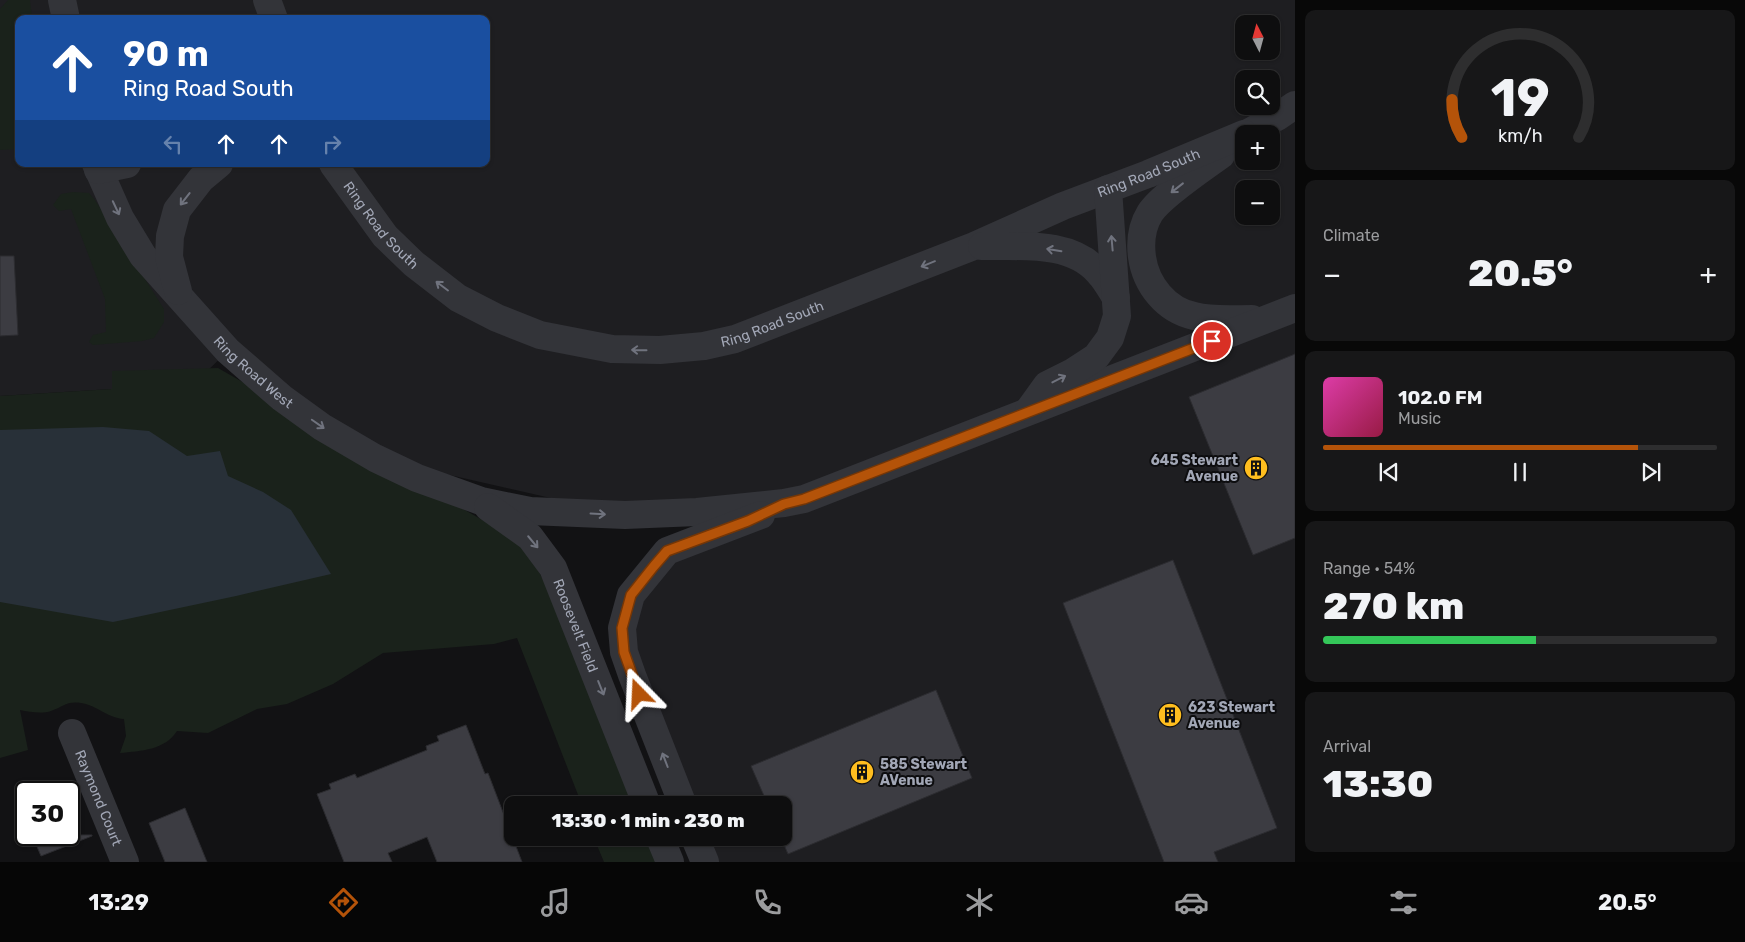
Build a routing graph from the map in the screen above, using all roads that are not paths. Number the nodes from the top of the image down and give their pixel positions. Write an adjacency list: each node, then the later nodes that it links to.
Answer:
1 (44, 0): 3 (street)
2 (62, 0): 4 (street)
3 (46, 15)
4 (65, 15)
5 (1295, 105): 6 (street, Ring Road South)
6 (1261, 125)
7 (1235, 138): 12 (street, Ring Road South)
8 (1235, 143): 17 (street, one-way to 17)
9 (97, 167): 14 (street, Ring Road West, one-way to 14)
10 (215, 167): 14 (street, one-way to 14)
11 (333, 167): 13 (street, Ring Road South, one-way to 11)
12 (1108, 189): 13 (street, Ring Road South); 15 (street, one-way to 12)
13 (974, 246): 15 (street, one-way to 13)
14 (179, 297): 19 (street, Ring Road West, one-way to 19)
15 (1117, 300): 18 (street, one-way to 15)
16 (1295, 308): 17 (street)
17 (1265, 320): 18 (street)
18 (1026, 413): 20 (street)
19 (481, 501): 20 (street, one-way to 20); 22 (street, Roosevelt Field, one-way to 22)
20 (784, 504): 23 (street, one-way to 20)
21 (72, 733): 26 (street, Raymond Court)
22 (643, 796)
23 (679, 796)
24 (663, 846): 27 (street)
25 (698, 846): 28 (street)
26 (125, 862)
27 (670, 862)
28 (705, 862)

